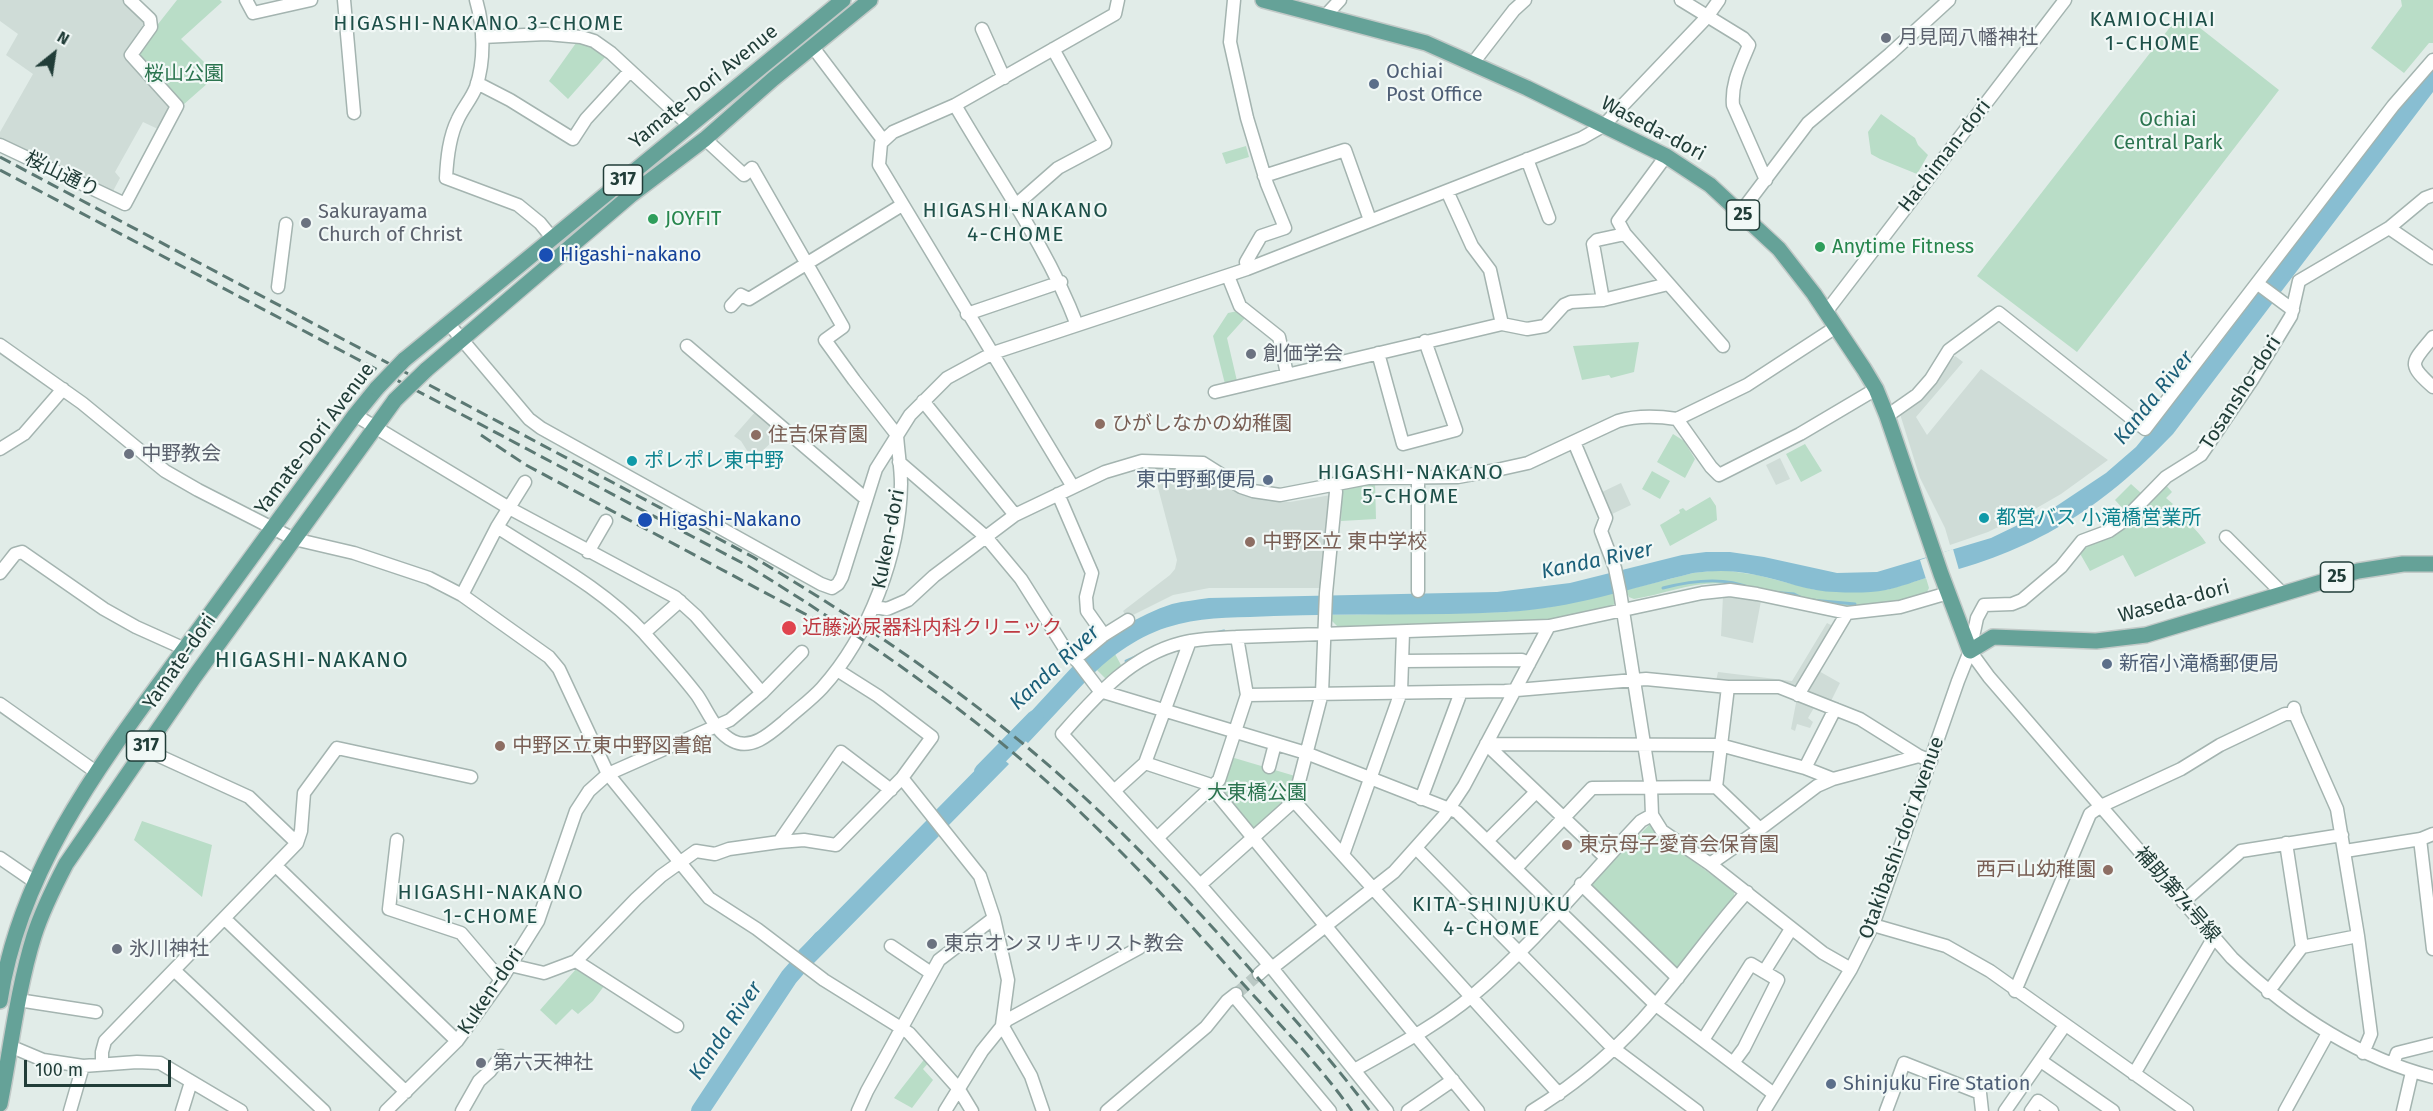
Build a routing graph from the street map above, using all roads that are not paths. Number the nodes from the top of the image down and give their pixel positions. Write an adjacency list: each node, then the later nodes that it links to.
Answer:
1 (130, 0): 34 (street, 桜山通り)
2 (246, 0): 3 (street)
3 (311, 0)
4 (344, 0): 29 (street)
5 (476, 0): 20 (street)
6 (843, 0): 30 (main road, Yamate-Dori Avenue / 317)
7 (870, 0): 21 (main road, Yamate-Dori Avenue / 317)
8 (1118, 0): 22 (street)
9 (1234, 0): 37 (street)
10 (1263, 0): 17 (main road, Waseda-dori / 25)
11 (1340, 0): 17 (street)
12 (1525, 0): 24 (street)
13 (1681, 0): 18 (street)
14 (1719, 0): 18 (street)
15 (1949, 0): 38 (street)
16 (2065, 0): 61 (street, Hachiman-dori)
17 (1326, 15): 24 (main road, Waseda-dori / 25)
18 (1707, 17): 31 (street); 38 (street)
19 (982, 29): 26 (street)
20 (482, 36): 25 (street); 27 (street)
21 (812, 46): 32 (main road, Yamate-Dori Avenue / 317); 33 (street)
22 (1053, 50): 26 (street); 41 (street)
23 (2433, 60): 56 (street)
24 (1473, 63): 31 (main road, Waseda-dori / 25)
25 (630, 71): 27 (street); 30 (street)
26 (1004, 78): 28 (street)
27 (477, 84): 49 (street)
28 (955, 105): 33 (street); 41 (street)
29 (354, 113)
30 (690, 126): 49 (main road, Yamate-Dori Avenue / 317)
31 (1603, 126): 35 (main road, Waseda-dori / 25); 36 (street)
32 (705, 139): 51 (street); 68 (main road, Yamate-Dori Avenue / 317)
33 (885, 139): 42 (street)
34 (0, 145)
35 (1666, 156): 43 (main road, Waseda-dori / 25); 48 (street)
36 (1527, 159): 39 (street); 44 (street)
37 (1264, 176): 45 (street); 52 (street)
38 (1766, 180): 43 (street)
39 (1447, 191): 45 (street); 64 (street)
40 (2433, 195): 47 (street, Tosansho-dori)
41 (1017, 204): 54 (street)
42 (902, 205): 51 (street); 62 (street)
43 (1740, 213): 61 (main road, Waseda-dori / 25)
44 (1550, 218)
45 (1370, 220): 52 (street)
46 (286, 224): 57 (street)
47 (2389, 228): 50 (street); 60 (street, Tosansho-dori)
48 (1625, 234): 55 (street); 58 (street)
49 (553, 239): 63 (main road, Yamate-Dori Avenue / 317)
50 (2433, 258)
51 (807, 264): 59 (street); 86 (street)
52 (1247, 269): 53 (street)
53 (1228, 276): 65 (street); 75 (street)
54 (1061, 282): 62 (street); 65 (street)
55 (1668, 284): 58 (street); 72 (street)
56 (2260, 285): 60 (street); 83 (street)
57 (278, 287)
58 (1603, 300): 64 (street)
59 (731, 306)
60 (2293, 310): 124 (street, Tosansho-dori)
61 (1826, 312): 66 (main road, Waseda-dori / 25)
62 (967, 314): 73 (street)
63 (448, 323): 68 (street); 82 (main road, Yamate-Dori Avenue / 317, bridge)
64 (1502, 324): 69 (street)
65 (1077, 325): 73 (street)
66 (1836, 327): 78 (main road, Waseda-dori / 25); 84 (street)
67 (2433, 337): 76 (street)
68 (463, 339): 80 (main road, Yamate-Dori Avenue / 317, bridge); 95 (street)
69 (1425, 342): 74 (street); 74 (street)
70 (0, 345): 77 (street)
71 (687, 346): 95 (street)
72 (1723, 346)
73 (993, 353): 81 (street); 93 (street)
74 (1378, 353): 75 (street)
75 (1287, 374): 79 (street)
76 (2433, 387)
77 (63, 389): 88 (street); 99 (street)
78 (1876, 389): 83 (main road, Waseda-dori / 25); 84 (street)
79 (1215, 392)
80 (395, 400): 85 (main road, Yamate-dori / 317)
81 (923, 402): 86 (street); 97 (street)
82 (355, 415): 85 (street); 99 (main road, Yamate-Dori Avenue / 317)
83 (1887, 417): 108 (main road, Waseda-dori / 25)
84 (1677, 419): 87 (street)
85 (374, 426): 96 (street); 103 (main road, Yamate-dori / 317)
86 (897, 435): 89 (street, Kuken-dori); 95 (street)
87 (1574, 442): 90 (street); 113 (street)
88 (0, 449)
89 (899, 462): 101 (street); 112 (street, Kuken-dori)
90 (1419, 478): 92 (street); 107 (street)
91 (525, 482): 96 (street)
92 (1334, 484): 93 (street); 119 (street)
93 (1073, 487): 94 (street)
94 (1058, 494): 97 (street); 120 (street)
95 (866, 499)
96 (509, 508): 100 (street); 104 (street)
97 (1015, 515): 101 (street)
98 (606, 521): 104 (street)
99 (267, 525): 103 (street); 123 (main road, Yamate-Dori Avenue / 317)
100 (497, 527): 110 (street); 118 (street)
101 (986, 537): 112 (street); 126 (street)
102 (2226, 537): 109 (street)
103 (294, 539): 110 (street); 149 (main road, Yamate-dori / 317)
104 (588, 552): 111 (street)
105 (2433, 564): 109 (main road, Waseda-dori / 25)
106 (0, 573): 123 (street)
107 (1418, 591)
108 (1948, 593): 114 (street); 124 (main road, 25)
109 (2282, 593): 124 (main road, Waseda-dori / 25)
110 (462, 595): 156 (street)
111 (680, 601): 118 (street); 136 (street)
112 (874, 607): 129 (street, Kuken-dori)
113 (1623, 609): 114 (street); 116 (street); 130 (street)
114 (1847, 613): 139 (street)
115 (1128, 620): 120 (street)
116 (1549, 626): 117 (street); 128 (street)
117 (1403, 632): 119 (street); 127 (street)
118 (644, 633): 143 (street)
119 (1324, 634): 121 (street); 137 (street)
120 (1104, 635): 126 (street)
121 (1237, 637): 122 (street); 138 (street)
122 (1190, 641): 132 (street); 142 (street)
123 (185, 649): 155 (main road, Yamate-Dori Avenue / 317)
124 (1971, 651): 151 (street, Otakibashi-dori Avenue); 169 (street, 補助第74号線)
125 (802, 652): 136 (street)
126 (1076, 660): 132 (street)
127 (1403, 661): 128 (street); 134 (street)
128 (1529, 664): 133 (street)
129 (837, 670): 143 (street, Kuken-dori); 158 (street)
130 (1633, 681): 131 (street); 133 (street); 147 (street)
131 (1728, 687): 139 (street); 148 (street)
132 (1100, 691): 142 (street); 165 (street)
133 (1514, 691): 135 (street); 146 (street)
134 (1401, 692): 135 (street); 137 (street); 159 (street)
135 (1461, 692): 167 (street)
136 (762, 693): 143 (street)
137 (1322, 693): 138 (street); 150 (street)
138 (1247, 695): 144 (street)
139 (1798, 695): 141 (street)
140 (0, 704): 155 (street)
141 (1835, 709): 151 (street); 154 (street)
142 (1164, 711): 144 (street); 152 (street)
143 (717, 727): 156 (street, Kuken-dori)
144 (1235, 732): 145 (street); 162 (street)
145 (1275, 744): 150 (street); 153 (street)
146 (1486, 744): 147 (street); 166 (street); 170 (street)
147 (1643, 745): 148 (street); 163 (street)
148 (1720, 745): 154 (street); 161 (street)
149 (144, 749): 182 (street); 225 (main road, Yamate-dori / 317)
150 (1306, 753): 159 (street); 168 (street)
151 (1925, 758): 160 (street); 202 (street, Otakibashi-dori Avenue)
152 (1145, 763): 162 (street); 165 (street)
153 (1269, 767)
154 (1805, 768): 160 (street)
155 (96, 772): 193 (main road, Yamate-Dori Avenue / 317)
156 (608, 774): 189 (street); 213 (street, Kuken-dori)
157 (471, 777): 182 (street)
158 (902, 778): 164 (street); 200 (street)
159 (1369, 778): 167 (street); 186 (street)
160 (1833, 779): 173 (street)
161 (1716, 787): 163 (street); 173 (street)
162 (1212, 788): 176 (street); 177 (street)
163 (1651, 788): 171 (street); 172 (street)
164 (891, 790): 181 (street); 181 (street)
165 (1114, 791): 176 (street)
166 (1536, 792): 172 (street); 180 (street)
167 (1420, 799): 170 (street)
168 (1294, 801): 177 (street); 186 (street)
169 (2101, 806): 175 (street); 198 (street, 補助第74号線); 222 (street)
170 (1450, 809): 180 (street); 184 (street)
171 (1652, 815): 188 (street); 190 (street)
172 (1564, 818): 188 (street); 192 (street)
173 (1760, 829): 190 (street)
174 (2433, 834): 178 (street)
175 (2342, 835): 183 (street); 185 (street)
176 (1157, 838): 194 (street)
177 (1253, 838): 194 (street); 203 (street)
178 (2420, 839): 185 (street); 210 (street)
179 (397, 840): 221 (street)
180 (1488, 840): 192 (street)
181 (779, 842): 189 (street)
182 (297, 843): 191 (street)
183 (2286, 843): 198 (street); 208 (street)
184 (1418, 849): 196 (street); 211 (street)
185 (2344, 851): 205 (street)
186 (1343, 855): 196 (street)
187 (0, 858): 193 (street)
188 (1606, 858): 195 (street)
189 (680, 861): 212 (street); 232 (street)
190 (1710, 864): 197 (street)
191 (276, 866): 201 (street); 236 (street)
192 (1516, 868): 199 (street)
193 (35, 882): 226 (main road, Yamate-Dori Avenue / 317)
194 (1200, 885): 214 (street)
195 (1581, 885): 199 (street); 220 (street)
196 (1373, 889): 203 (street); 224 (street)
197 (1748, 892): 204 (street); 220 (street)
198 (2183, 902): 206 (street, 補助第74号線)
199 (1559, 909): 211 (street); 227 (street)
200 (994, 918): 218 (street); 229 (street)
201 (225, 919): 216 (street); 254 (street)
202 (1873, 925): 215 (street, Otakibashi-dori Avenue); 222 (street)
203 (1326, 926): 214 (street); 234 (street)
204 (1791, 929): 215 (street); 217 (street)
205 (2358, 936): 208 (street); 240 (street)
206 (2214, 937): 223 (street, 補助第74号線); 249 (street)
207 (891, 946): 218 (street)
208 (2302, 947): 223 (street)
209 (1139, 948): 229 (street)
210 (2433, 949)
211 (1518, 953): 224 (street); 239 (street)
212 (576, 961): 213 (street); 231 (street)
213 (510, 965): 221 (street, Kuken-dori)
214 (1270, 967): 219 (street); 247 (street)
215 (1851, 969): 256 (street, Otakibashi-dori Avenue)
216 (176, 971): 244 (street); 261 (street)
217 (1764, 972): 235 (street); 243 (street)
218 (931, 973): 232 (street)
219 (1259, 974)
220 (1678, 978): 227 (street)
221 (501, 980): 236 (street, Kuken-dori)
222 (2015, 991): 230 (street)
223 (2268, 992): 233 (street, 補助第74号線)
224 (1471, 997): 234 (street); 255 (street)
225 (18, 1000): 228 (street); 238 (main road, Yamate-dori / 317)
226 (0, 1001)
227 (1656, 1005): 235 (street); 239 (street)
228 (96, 1012)
229 (1002, 1024): 253 (street); 267 (street)
230 (2065, 1025): 242 (street); 249 (street)
231 (677, 1026)
232 (901, 1028): 253 (street); 264 (street)
233 (2328, 1034): 240 (street, 補助第74号線); 283 (street)
234 (1416, 1035): 247 (street); 251 (street)
235 (1703, 1040): 243 (street)
236 (457, 1041): 254 (street, Kuken-dori)
237 (2433, 1044): 245 (street)
238 (12, 1047): 246 (street); 257 (main road, Yamate-dori / 317)
239 (1613, 1048): 255 (street); 274 (street)
240 (2363, 1053): 245 (street, 補助第74号線)
241 (501, 1056): 263 (street)
242 (2041, 1061): 278 (street); 281 (street)
243 (1733, 1063): 256 (street)
244 (102, 1064): 246 (street); 252 (street)
245 (2393, 1064): 248 (street, 補助第74号線)
246 (83, 1066): 258 (street)
247 (1356, 1070): 270 (street)
248 (2412, 1072): 250 (street, 補助第74号線); 284 (street)
249 (2134, 1074): 282 (street)
250 (2433, 1077)
251 (1453, 1080): 271 (street); 272 (street)
252 (191, 1082): 259 (street); 260 (street)
253 (958, 1088): 265 (street); 266 (street)
254 (406, 1092): 262 (street, Kuken-dori)
255 (1559, 1094): 273 (street)
256 (1774, 1094): 275 (street, Otakibashi-dori Avenue)
257 (0, 1104)
258 (70, 1111)
259 (182, 1111)
260 (241, 1111)
261 (324, 1111)
262 (386, 1111)
263 (462, 1111)
264 (858, 1111)
265 (945, 1111)
266 (972, 1111)
267 (1043, 1111)
268 (1107, 1111): 269 (street)
269 (1330, 1111)
270 (1388, 1111)
271 (1408, 1111)
272 (1478, 1111)
273 (1532, 1111)
274 (1697, 1111)
275 (1764, 1111)
276 (1886, 1111): 277 (street)
277 (1982, 1111)
278 (2005, 1111)
279 (2031, 1111): 280 (street)
280 (2052, 1111)
281 (2113, 1111)
282 (2187, 1111)
283 (2285, 1111)
284 (2403, 1111)

